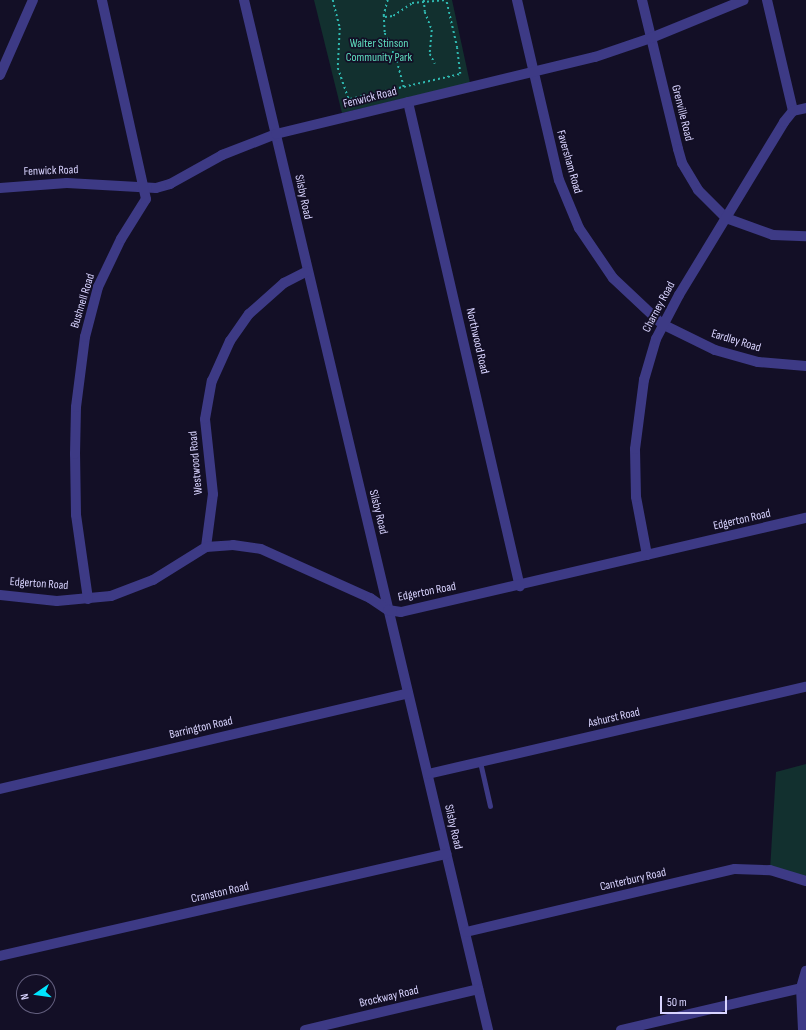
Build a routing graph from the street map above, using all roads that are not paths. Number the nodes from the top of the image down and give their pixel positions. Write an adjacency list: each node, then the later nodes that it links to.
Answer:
1 (33, 0): 9 (street)
2 (102, 0): 17 (street, Bushnell Road)
3 (244, 0): 15 (street, Silsby Road)
4 (517, 0): 10 (street, Faversham Road)
5 (642, 0): 8 (street, Grenville Road)
6 (744, 0): 8 (street, Fenwick Road)
7 (767, 0): 14 (street)
8 (651, 38): 10 (street, Fenwick Road); 18 (street, Grenville Road)
9 (2, 63): 11 (street)
10 (534, 72): 12 (street, Fenwick Road); 21 (street, Faversham Road)
11 (0, 75)
12 (408, 102): 15 (street, Fenwick Road); 26 (street, Northwood Road)
13 (806, 108): 14 (street)
14 (793, 111): 18 (street, Charney Road)
15 (276, 134): 17 (street, Fenwick Road); 20 (street, Silsby Road)
16 (0, 188): 17 (street, Fenwick Road)
17 (145, 188): 28 (street, Bushnell Road)
18 (726, 218): 19 (street); 21 (street, Charney Road)
19 (806, 236)
20 (306, 272): 24 (street, Westwood Road); 29 (street, Silsby Road)
21 (662, 324): 22 (street, Eardley Road); 25 (street, Charney Road)
22 (806, 366)
23 (806, 518): 25 (street, Edgerton Road)
24 (206, 547): 28 (street, Edgerton Road); 29 (street, Edgerton Road)
25 (647, 555): 26 (street, Edgerton Road)
26 (520, 586): 29 (street, Edgerton Road)
27 (0, 595): 28 (street, Edgerton Road)
28 (88, 599)
29 (388, 610): 31 (street, Silsby Road)
30 (806, 687): 32 (street, Ashurst Road)
31 (408, 693): 33 (street, Silsby Road); 34 (street, Barrington Road)
32 (480, 762): 33 (street, Ashurst Road); 35 (lane)
33 (428, 774): 36 (street, Silsby Road)
34 (0, 789)
35 (490, 806)
36 (446, 854): 38 (street, Silsby Road); 39 (street, Cranston Road)
37 (806, 881): 38 (street, Canterbury Road)
38 (466, 932): 42 (street, Silsby Road)
39 (0, 956)
40 (806, 971): 41 (street)
41 (801, 988): 46 (street); 47 (street)
42 (478, 989): 43 (street, Brockway Road); 45 (street, Silsby Road)
43 (344, 1026): 44 (street, Brockway Road)
44 (306, 1030)
45 (488, 1030)
46 (621, 1030)
47 (803, 1030)

